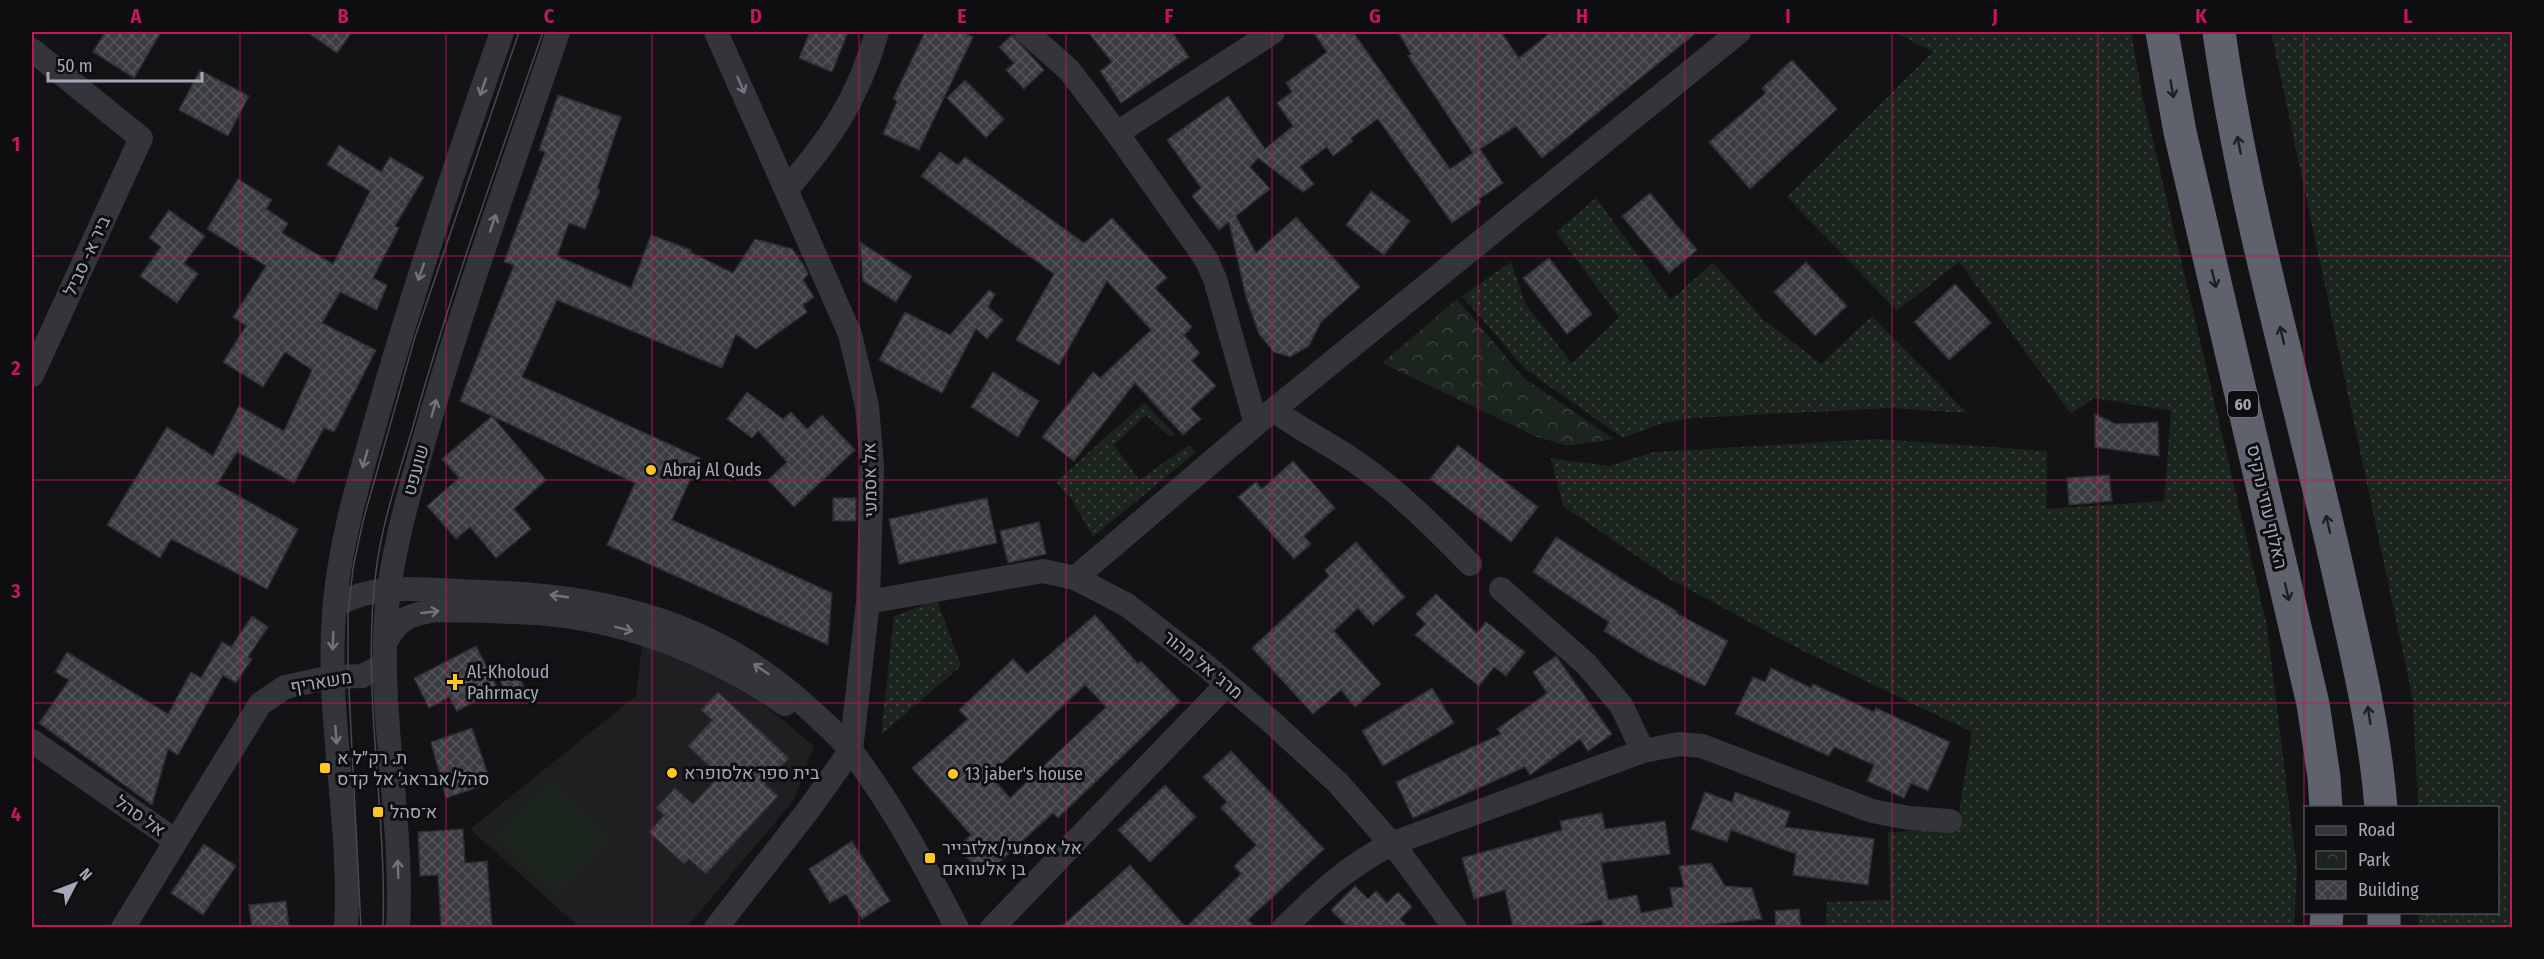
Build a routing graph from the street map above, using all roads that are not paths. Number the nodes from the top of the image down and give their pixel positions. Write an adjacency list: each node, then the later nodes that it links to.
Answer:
1 (502, 32): 22 (street, one-way to 22)
2 (558, 32): 15 (street, שועפט, one-way to 2)
3 (716, 32): 12 (street, אל אסמעי, one-way to 12)
4 (878, 32): 12 (street)
5 (1026, 32): 11 (street)
6 (1274, 32): 11 (street)
7 (1739, 32): 14 (street)
8 (2162, 32): 30 (highway, האלוף עוזי נרקיס / 60, one-way to 30)
9 (2221, 32): 31 (highway, one-way to 9)
10 (32, 50): 13 (street, ביר א- סביל)
11 (1117, 133): 14 (street)
12 (786, 190): 21 (street, אל אסמעי)
13 (32, 375)
14 (1265, 417): 16 (street); 17 (street)
15 (396, 546): 19 (street, שועפט); 20 (street)
16 (1470, 564)
17 (1075, 578): 21 (street, מרג' אל מהור); 25 (street, מרג' אל מהור)
18 (1501, 589): 29 (street)
19 (389, 590): 20 (street); 22 (street); 23 (street, שועפט)
20 (442, 591): 28 (street, one-way to 20)
21 (868, 602): 28 (street, אל אסמעי)
22 (335, 606): 24 (street, one-way to 24)
23 (385, 654): 24 (street, משאריף); 28 (street, one-way to 28); 37 (street, שועפט, one-way to 23)
24 (332, 677): 26 (street, משאריף); 36 (street, one-way to 36)
25 (1227, 684): 34 (street, מרג' אל מהור); 40 (street)
26 (260, 704): 33 (street, אל סהל)
27 (32, 741): 33 (street, אל סהל)
28 (851, 750): 38 (street); 39 (street)
29 (1643, 751): 32 (street); 34 (street)
30 (2325, 792)
31 (2381, 806)
32 (1950, 821)
33 (176, 841): 35 (street)
34 (1391, 844): 41 (street); 42 (street, מרג' אל מהור)
35 (123, 927)
36 (346, 927)
37 (398, 927)
38 (716, 927)
39 (957, 927)
40 (992, 927)
41 (1284, 927)
42 (1455, 927)

